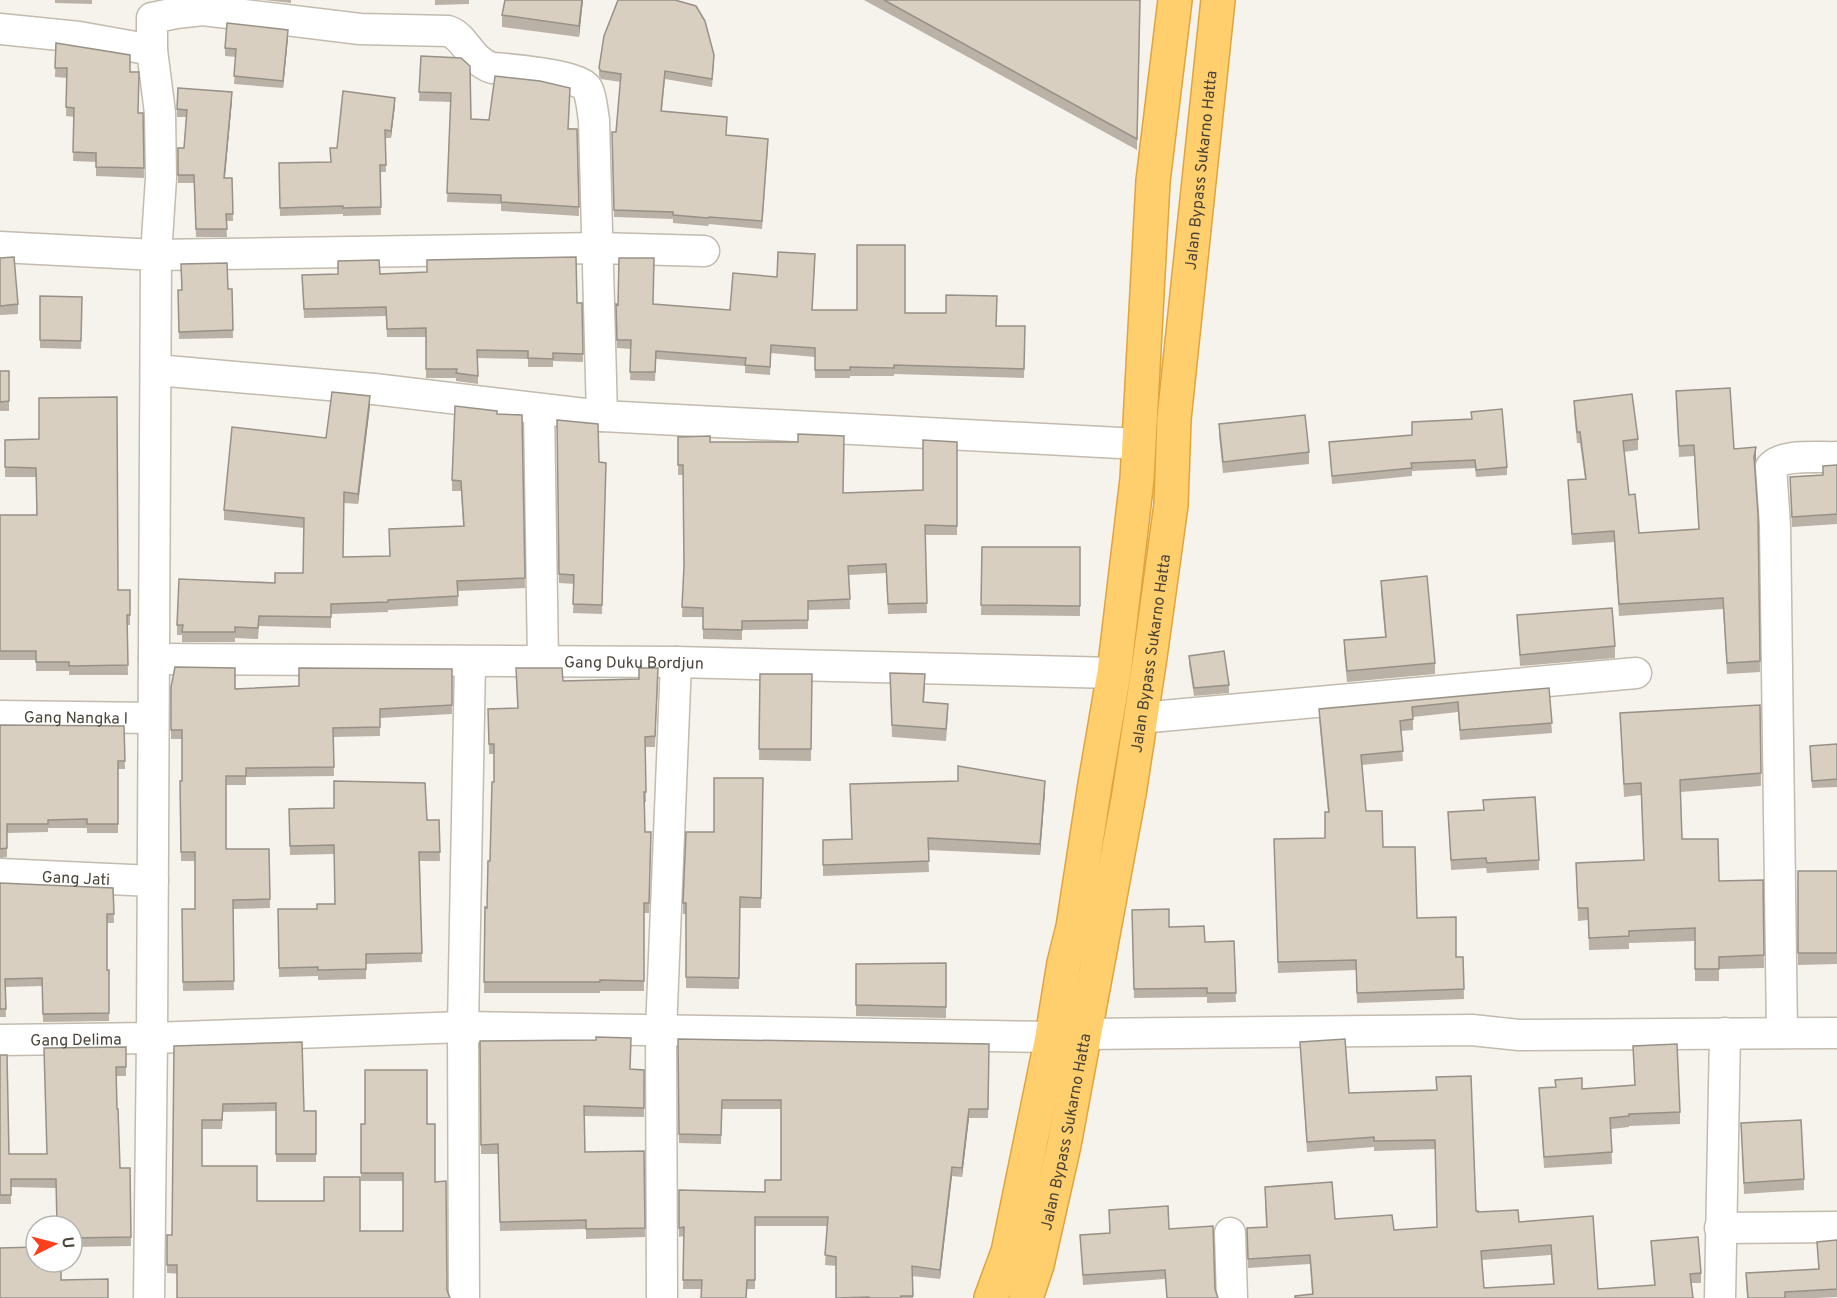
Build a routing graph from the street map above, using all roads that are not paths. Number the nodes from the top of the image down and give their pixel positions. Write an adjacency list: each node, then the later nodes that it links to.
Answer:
1 (1175, 0): 6 (highway, Jalan Bypass Sukarno Hatta)
2 (1218, 0): 7 (highway, Jalan Bypass Sukarno Hatta)
3 (151, 9): 5 (street); 11 (street)
4 (0, 29): 5 (street)
5 (152, 50): 13 (street)
6 (1161, 118): 7 (highway); 8 (highway, Jalan Bypass Sukarno Hatta)
7 (1206, 122): 9 (highway, Jalan Bypass Sukarno Hatta)
8 (1153, 181): 9 (highway); 17 (highway, Jalan Bypass Sukarno Hatta)
9 (1199, 185): 27 (highway, Jalan Bypass Sukarno Hatta)
10 (0, 247): 13 (street)
11 (598, 248): 12 (street); 13 (street); 16 (street)
12 (704, 251)
13 (156, 255): 14 (street)
14 (156, 370): 15 (street); 19 (street)
15 (539, 409): 16 (street); 21 (street)
16 (602, 416): 17 (street)
17 (1139, 444): 23 (highway, Jalan Bypass Sukarno Hatta)
18 (1837, 458): 33 (street)
19 (153, 659): 20 (street, Gang Duku Bordjun); 26 (street)
20 (470, 662): 21 (street, Gang Duku Bordjun); 30 (street)
21 (543, 662): 22 (street, Gang Duku Bordjun)
22 (676, 662): 23 (street, Gang Duku Bordjun); 31 (street)
23 (1114, 673): 35 (highway, Jalan Bypass Sukarno Hatta)
24 (1636, 673): 27 (street)
25 (0, 716): 26 (street, Gang Nangka I)
26 (153, 718): 29 (street)
27 (1140, 718): 35 (highway, Jalan Bypass Sukarno Hatta)
28 (0, 874): 29 (street, Gang Jati)
29 (153, 881): 36 (street)
30 (463, 1027): 31 (street, Gang Delima); 36 (street, Gang Delima); 42 (street)
31 (661, 1031): 35 (street, Gang Delima); 43 (street)
32 (1725, 1033): 33 (street, Gang Delima); 35 (street, Gang Delima); 39 (street)
33 (1782, 1033): 34 (street, Gang Delima)
34 (1837, 1033)
35 (1068, 1036): 44 (highway, Jalan Bypass Sukarno Hatta); 45 (highway, Jalan Bypass Sukarno Hatta)
36 (152, 1038): 37 (street, Gang Delima); 41 (street)
37 (0, 1040)
38 (1837, 1227): 39 (street)
39 (1720, 1228): 47 (street)
40 (1230, 1233): 46 (street)
41 (148, 1298)
42 (464, 1298)
43 (662, 1298)
44 (991, 1298)
45 (1026, 1298)
46 (1232, 1298)
47 (1720, 1298)

